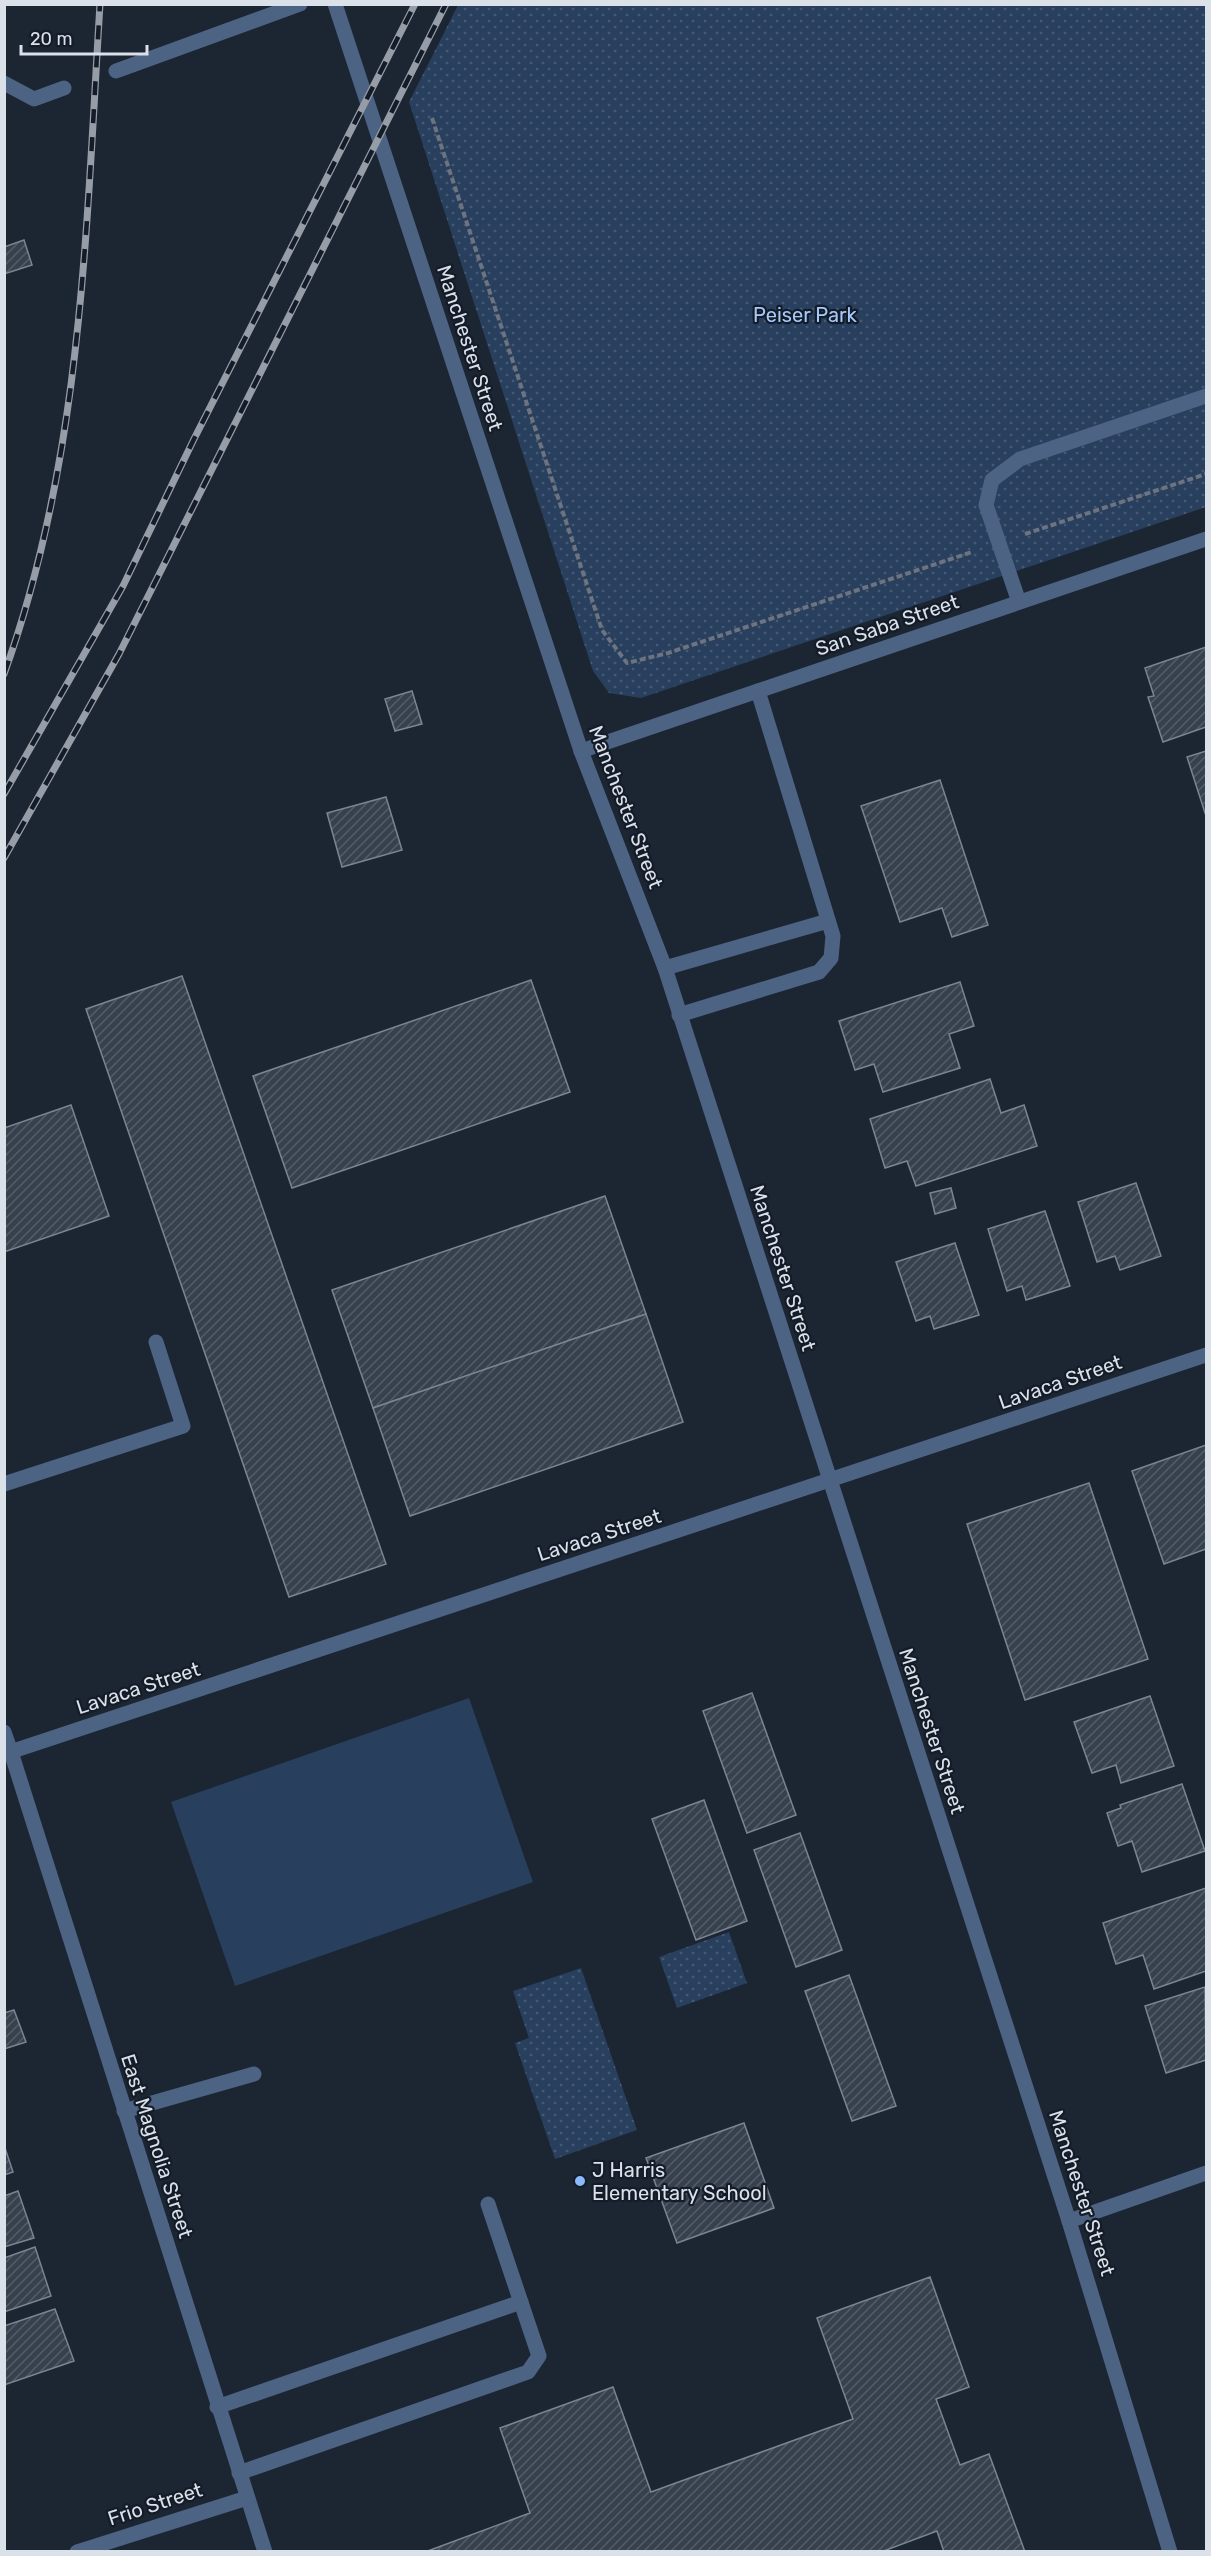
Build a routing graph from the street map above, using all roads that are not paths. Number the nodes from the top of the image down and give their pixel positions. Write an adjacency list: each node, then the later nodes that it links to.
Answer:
1 (300, 4): 3 (street)
2 (335, 4): 10 (street, Manchester Street)
3 (116, 71)
4 (4, 83): 5 (street)
5 (64, 88)
6 (1206, 396): 8 (street)
7 (1206, 539): 8 (street, San Saba Street)
8 (1019, 602): 9 (street, San Saba Street)
9 (758, 691): 10 (street, San Saba Street); 11 (street)
10 (581, 751): 12 (street, Manchester Street)
11 (828, 921): 12 (street); 13 (street)
12 (665, 968): 13 (street, Manchester Street)
13 (679, 1015): 16 (street, Manchester Street)
14 (156, 1342): 17 (street)
15 (1206, 1355): 16 (street, Lavaca Street)
16 (829, 1481): 19 (street, Lavaca Street); 24 (street, Manchester Street)
17 (4, 1484)
18 (4, 1732): 19 (street, East Magnolia Street)
19 (8, 1753): 21 (street, East Magnolia Street)
20 (254, 2074): 21 (street)
21 (124, 2111): 26 (street, East Magnolia Street)
22 (1206, 2173): 24 (street)
23 (488, 2204): 25 (street)
24 (1069, 2221): 31 (street, Manchester Street)
25 (521, 2302): 26 (street); 27 (street)
26 (218, 2407): 27 (street, East Magnolia Street)
27 (239, 2473): 28 (street, East Magnolia Street)
28 (247, 2498): 29 (street, Frio Street); 30 (street, East Magnolia Street)
29 (77, 2552)
30 (265, 2552)
31 (1170, 2552)

